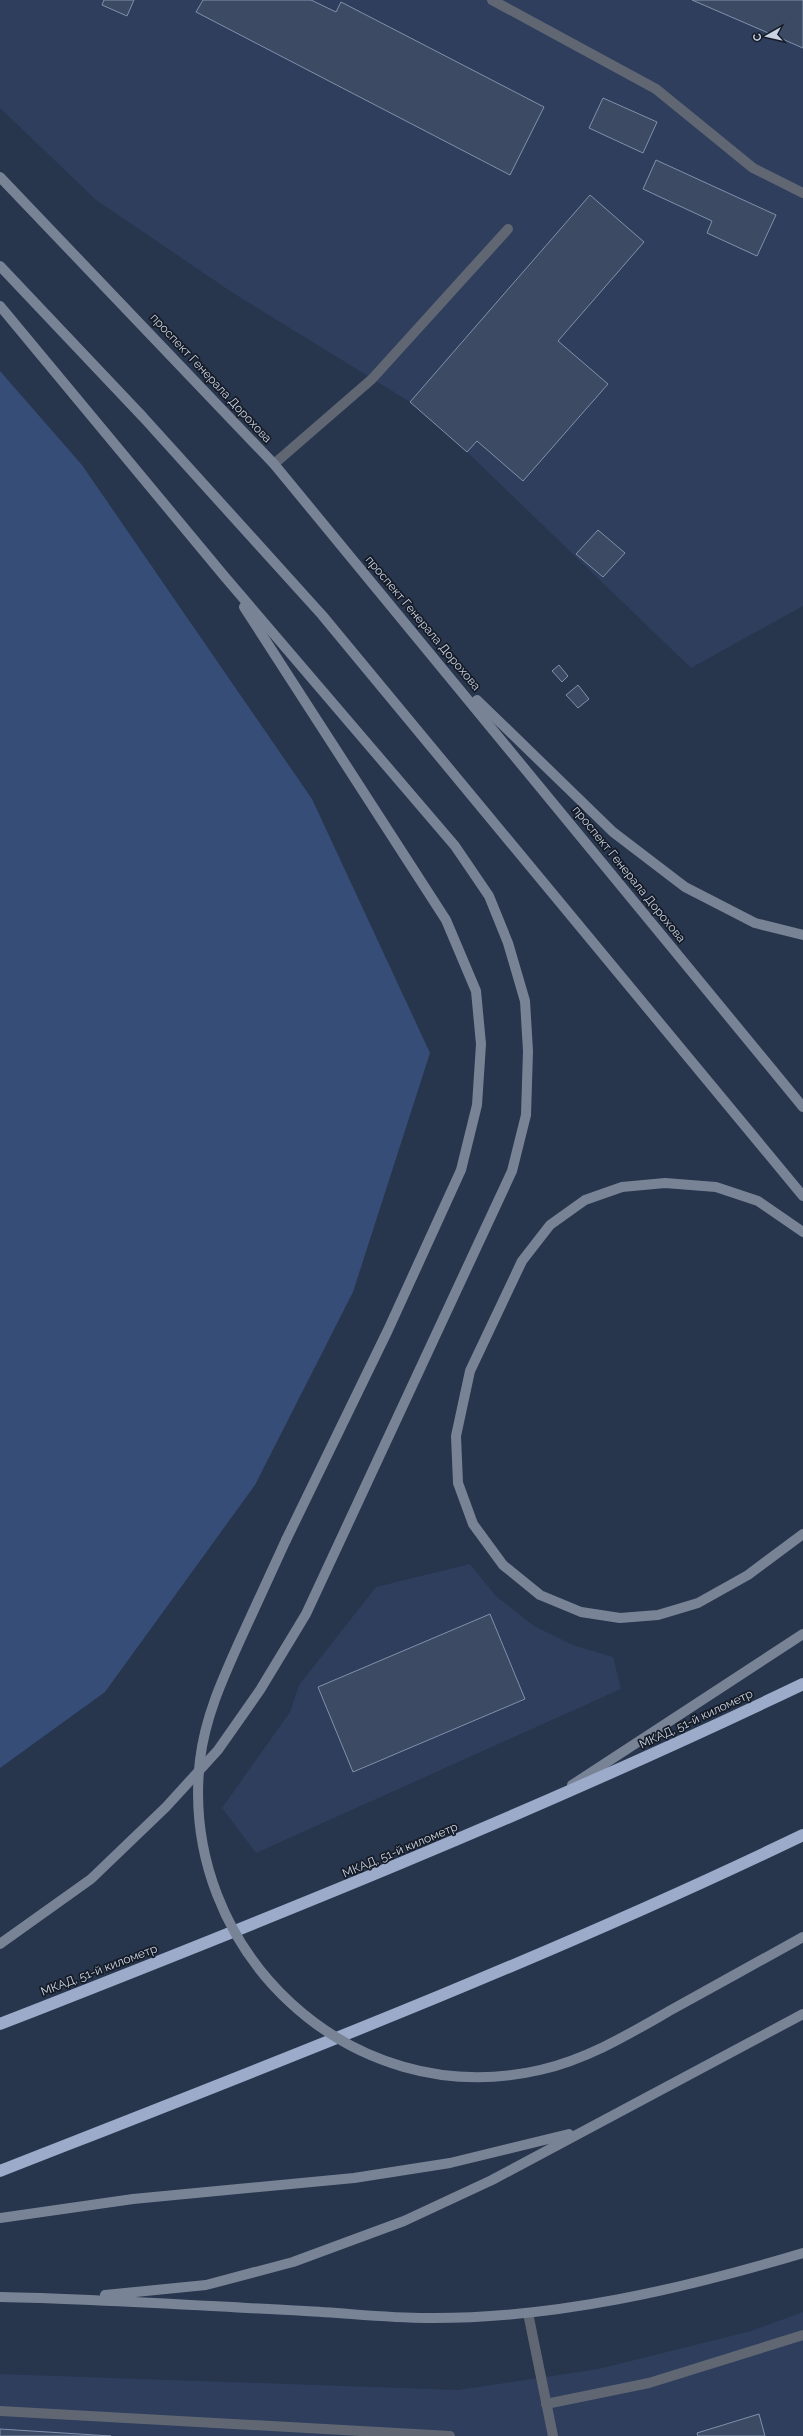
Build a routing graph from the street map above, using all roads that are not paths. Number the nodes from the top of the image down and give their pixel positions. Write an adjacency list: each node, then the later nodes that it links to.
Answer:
1 (492, 0): 3 (lane)
2 (0, 177): 7 (main road, проспект Генерала Дорохова)
3 (803, 193)
4 (508, 229): 7 (lane)
5 (0, 266): 12 (main road)
6 (0, 306): 8 (main road)
7 (274, 464): 9 (main road, проспект Генерала Дорохова)
8 (225, 577): 19 (main road, bridge); 20 (main road)
9 (442, 666): 10 (main road); 11 (main road, проспект Генерала Дорохова)
10 (803, 934)
11 (803, 1107)
12 (803, 1196)
13 (803, 1232): 14 (main road)
14 (803, 1534)
15 (803, 1634): 17 (main road)
16 (803, 1684): 17 (highway, МКАД, 51-й километр)
17 (546, 1802): 22 (highway, МКАД, 51-й километр)
18 (803, 1835): 24 (highway)
19 (803, 1936)
20 (0, 1944)
21 (803, 2014): 23 (main road)
22 (0, 2024)
23 (584, 2130): 25 (main road); 28 (main road)
24 (0, 2171)
25 (0, 2218)
26 (803, 2253): 29 (main road)
27 (0, 2297): 28 (main road)
28 (75, 2298): 29 (main road)
29 (528, 2313): 31 (lane)
30 (803, 2334): 31 (lane)
31 (546, 2404): 34 (lane)
32 (0, 2411): 33 (lane)
33 (450, 2436)
34 (553, 2436)

